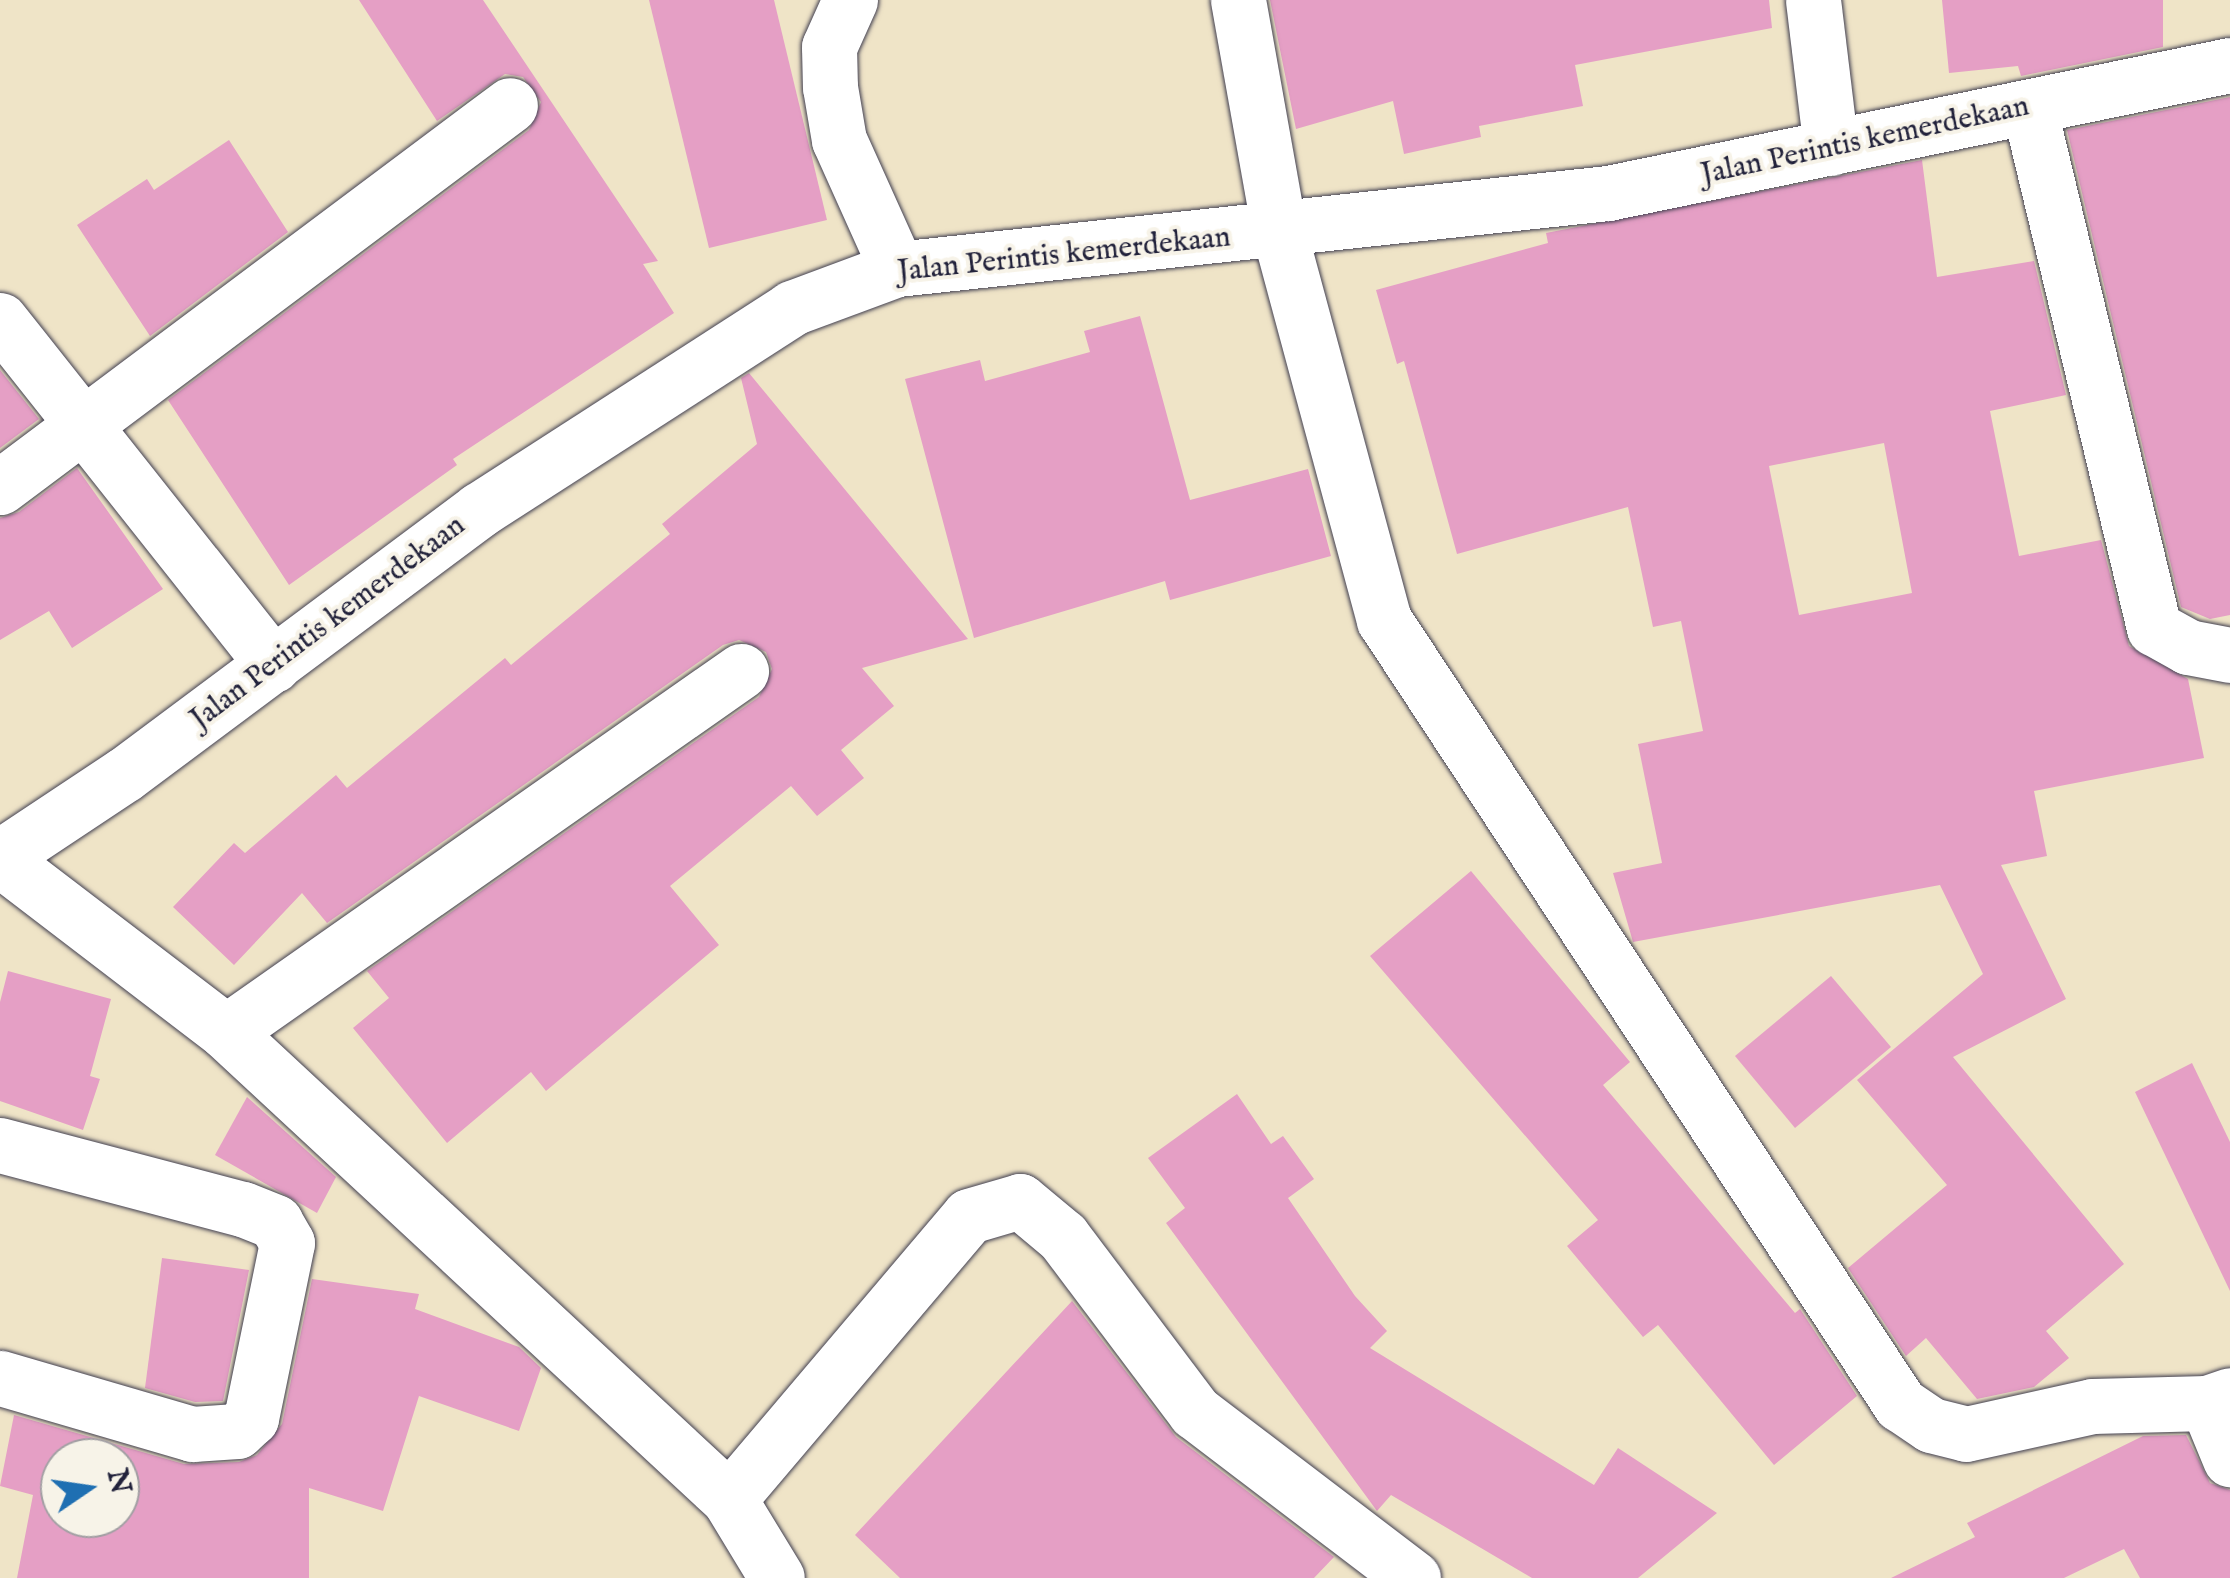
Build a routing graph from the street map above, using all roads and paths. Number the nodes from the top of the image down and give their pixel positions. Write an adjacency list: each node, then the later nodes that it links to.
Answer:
1 (850, 0): 9 (street)
2 (1238, 0): 8 (street)
3 (1813, 0): 7 (street)
4 (2230, 65): 6 (street, Jalan Perintis kemerdekaan)
5 (510, 106): 11 (street)
6 (2029, 107): 7 (street, Jalan Perintis kemerdekaan); 13 (street)
7 (1831, 148): 8 (street, Jalan Perintis kemerdekaan)
8 (1279, 231): 9 (street, Jalan Perintis kemerdekaan); 20 (street)
9 (897, 270): 14 (street, Jalan Perintis kemerdekaan)
10 (0, 320): 11 (street)
11 (82, 420): 12 (street); 14 (street)
12 (0, 488)
13 (2230, 655)
14 (272, 665): 16 (street, Jalan Perintis kemerdekaan)
15 (742, 671): 17 (street)
16 (0, 858): 17 (street)
17 (226, 1032): 22 (street)
18 (0, 1145): 19 (street)
19 (0, 1378)
20 (2218, 1400): 21 (street)
21 (2230, 1459)
22 (729, 1500): 23 (street); 24 (street)
23 (778, 1578)
24 (1413, 1578)

